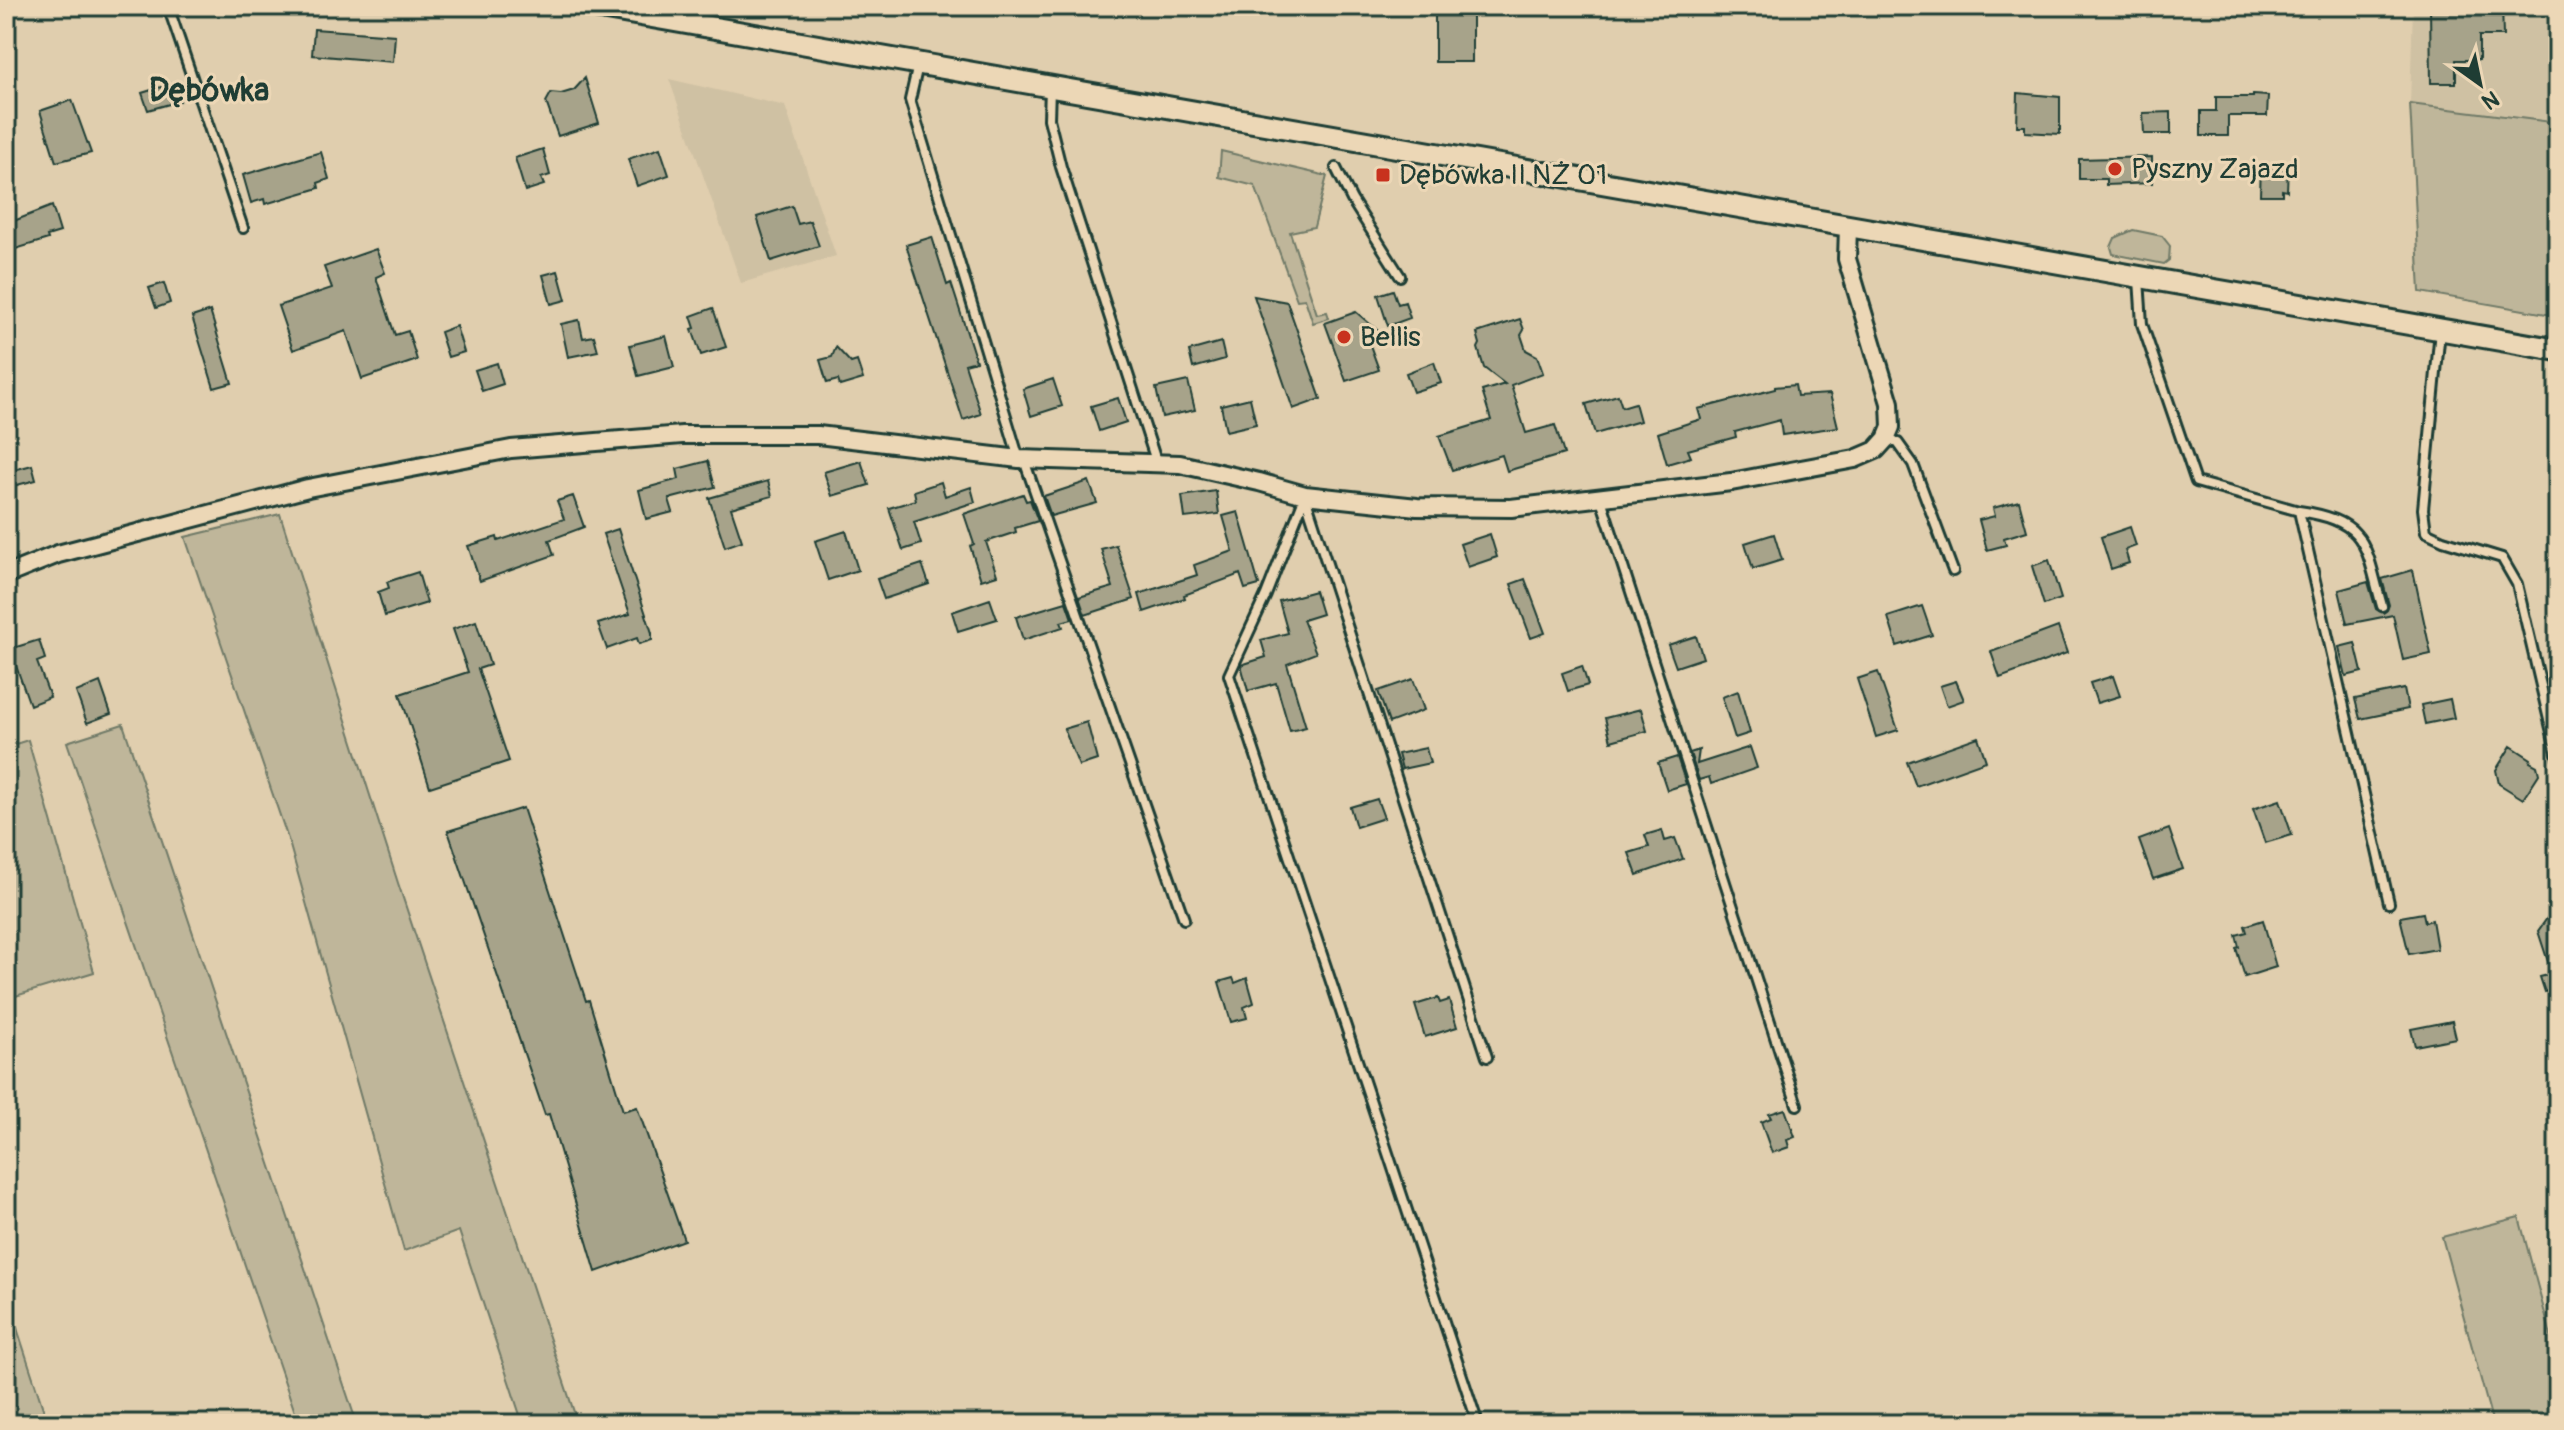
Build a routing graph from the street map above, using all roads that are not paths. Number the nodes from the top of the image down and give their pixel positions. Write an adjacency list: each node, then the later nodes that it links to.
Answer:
1 (168, 6): 7 (lane)
2 (589, 6): 3 (street)
3 (919, 64): 4 (street); 13 (lane)
4 (1050, 87): 6 (street); 14 (lane)
5 (1336, 168): 8 (lane)
6 (1848, 227): 9 (street); 12 (street)
7 (243, 228)
8 (1400, 276)
9 (2139, 278): 10 (street); 17 (lane)
10 (2440, 330): 11 (street); 21 (lane)
11 (2558, 350)
12 (1886, 439): 16 (street); 18 (lane)
13 (1022, 460): 14 (street); 19 (street); 23 (lane)
14 (1157, 464): 15 (street)
15 (1305, 495): 16 (street); 24 (lane); 26 (lane)
16 (1601, 499): 25 (lane)
17 (2299, 511): 20 (lane); 22 (lane)
18 (1953, 571)
19 (6, 575)
20 (2382, 606)
21 (2558, 758)
22 (2389, 903)
23 (1184, 919)
24 (1487, 1057)
25 (1797, 1105)
26 (1478, 1424)

